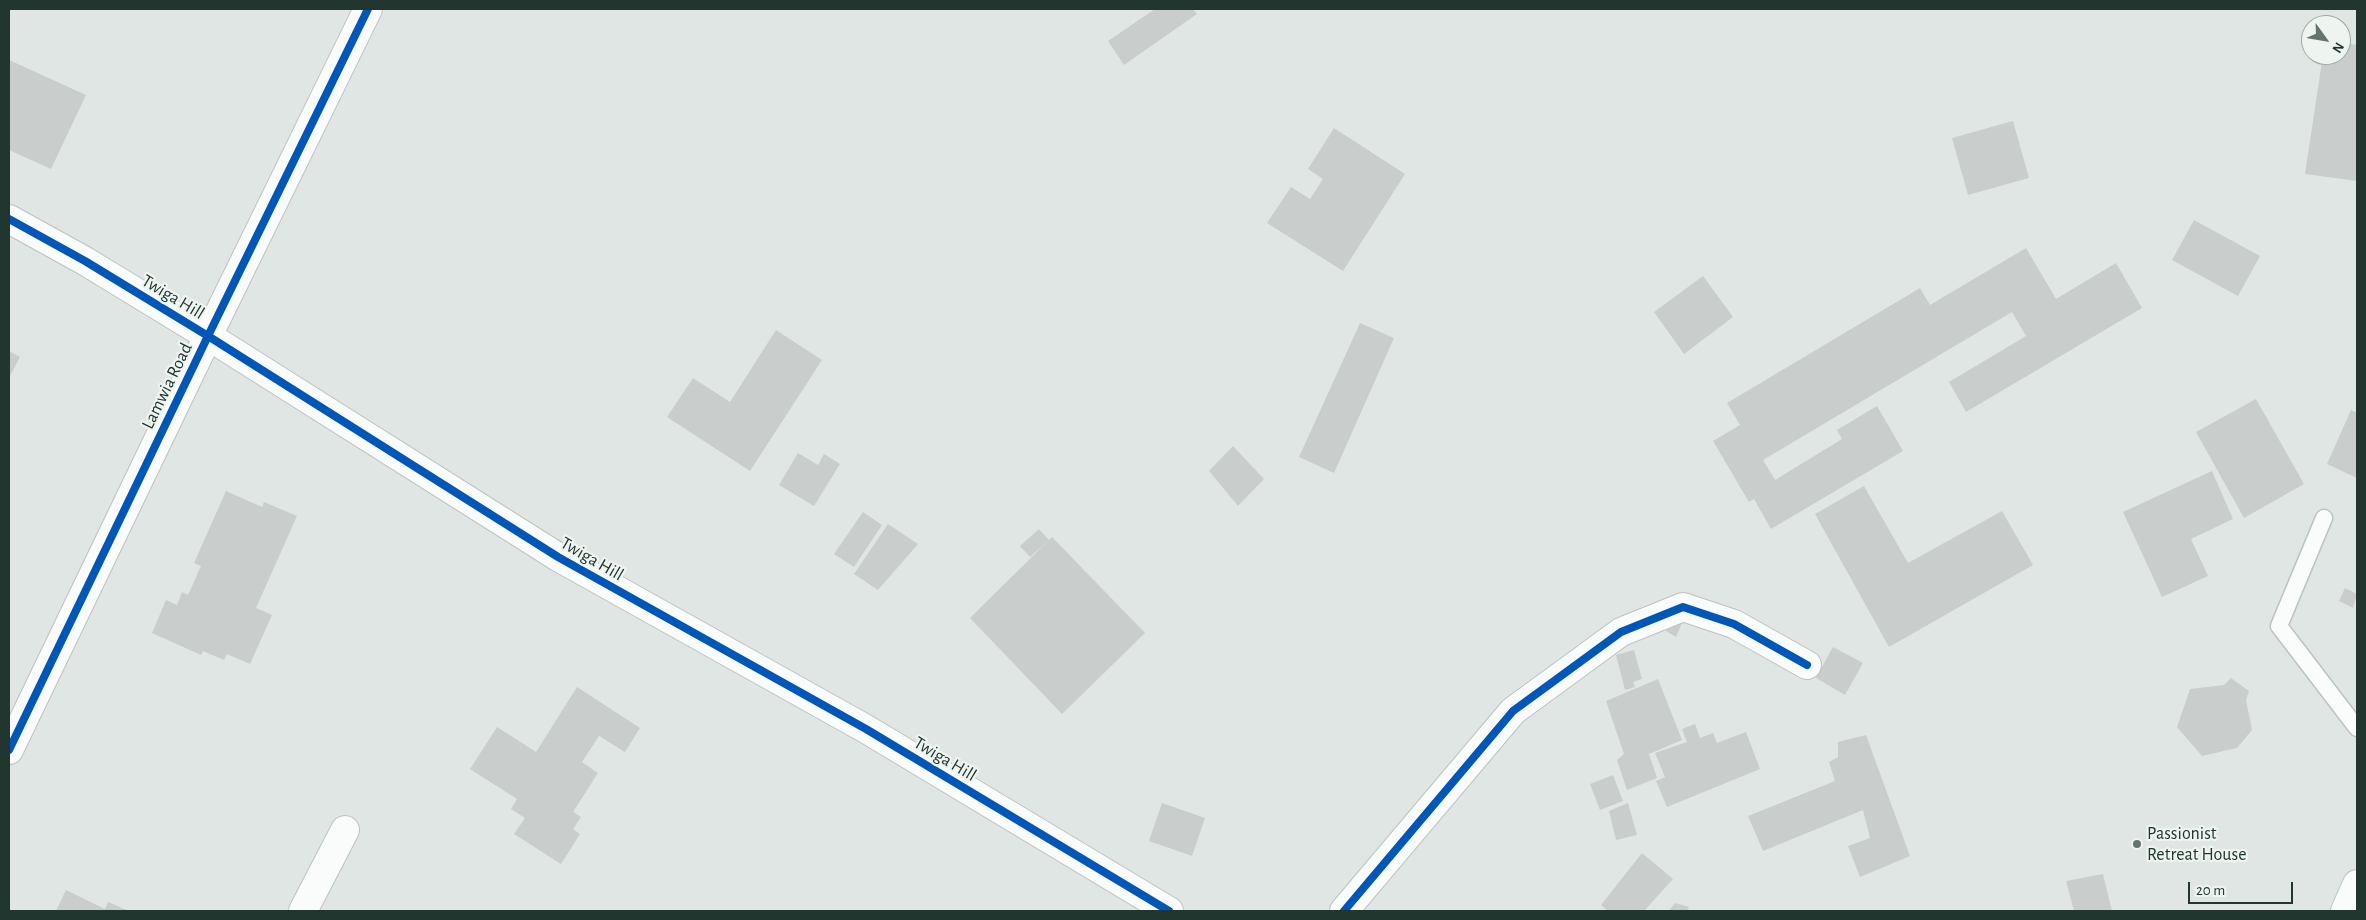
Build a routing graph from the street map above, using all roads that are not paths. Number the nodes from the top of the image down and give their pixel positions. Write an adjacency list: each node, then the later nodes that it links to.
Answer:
1 (368, 9): 3 (street, Lamwia Road)
2 (9, 219): 3 (street, Twiga Hill)
3 (208, 336): 7 (street, Lamwia Road); 11 (street, Twiga Hill)
4 (2324, 518): 6 (lane)
5 (1807, 665): 12 (street)
6 (2357, 728)
7 (9, 750)
8 (345, 830): 10 (street)
9 (2357, 884): 13 (street)
10 (303, 911)
11 (1169, 911)
12 (1344, 911)
13 (2345, 911)

